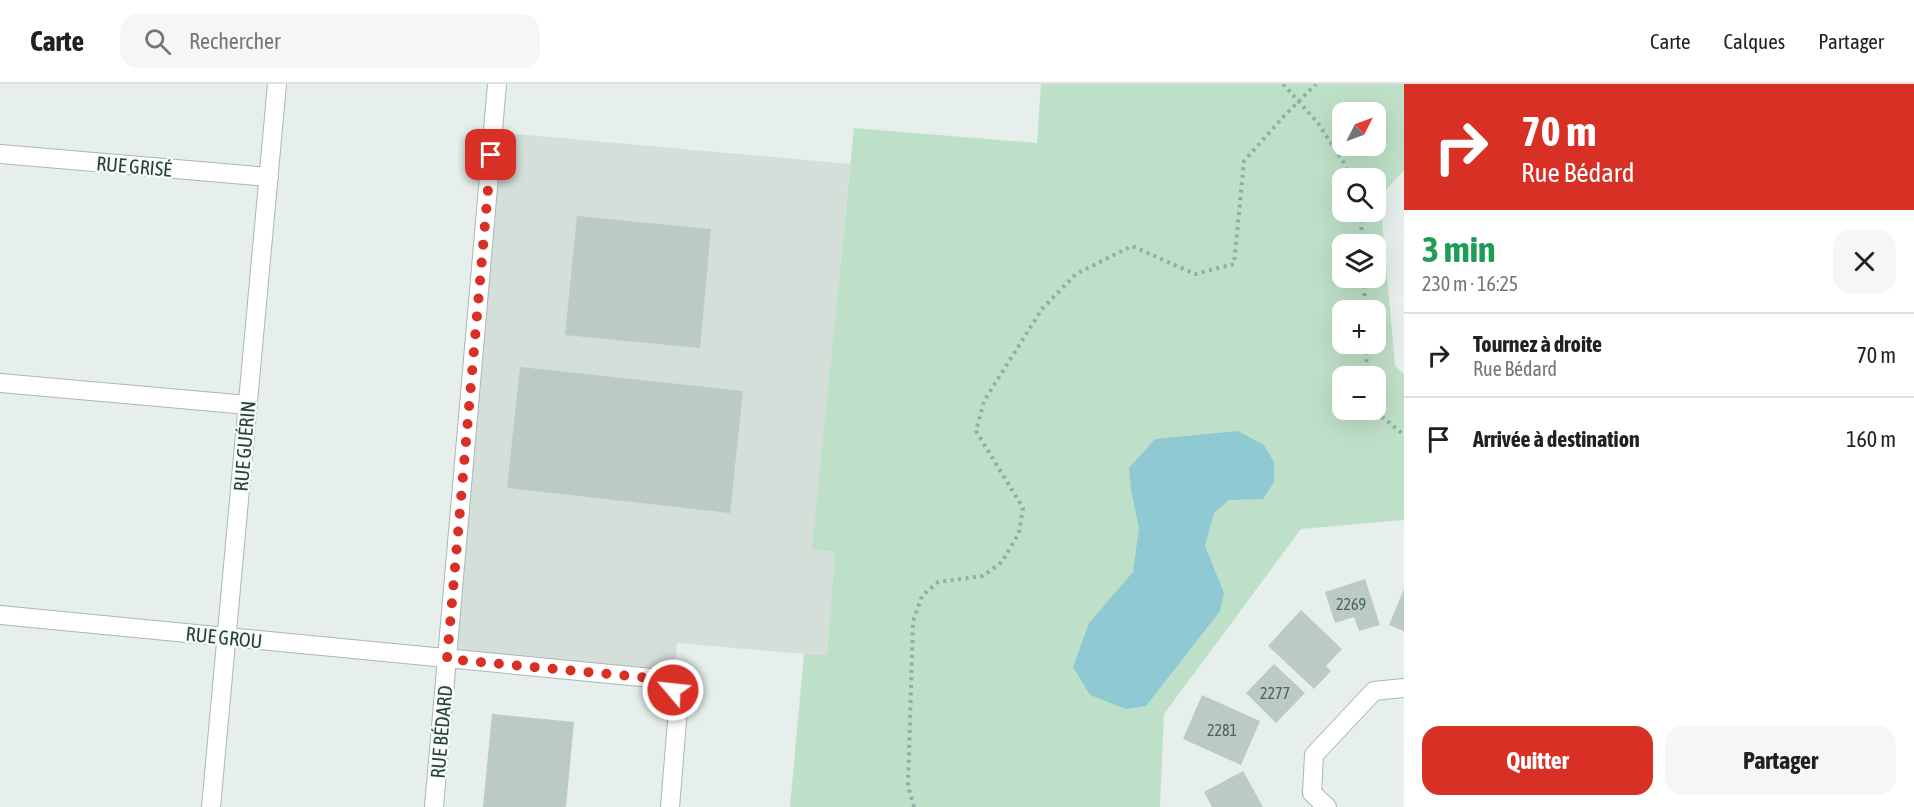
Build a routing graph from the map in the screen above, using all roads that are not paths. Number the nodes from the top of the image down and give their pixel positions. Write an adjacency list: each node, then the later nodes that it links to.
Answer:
1 (277, 84): 4 (street, RUE GUÉRIN)
2 (497, 84): 9 (street, RUE BÉDARD)
3 (0, 154): 4 (street, RUE GRISÉ)
4 (269, 177): 6 (street, RUE GUÉRIN)
5 (0, 383): 6 (street)
6 (248, 405): 8 (street, RUE GUÉRIN)
7 (0, 615): 8 (street, RUE GROU)
8 (226, 638): 9 (street, RUE GROU); 11 (street, RUE GUÉRIN)
9 (447, 659): 12 (street, RUE BÉDARD); 13 (street, RUE GROU)
10 (1404, 688): 14 (street)
11 (211, 807)
12 (434, 807)
13 (670, 807)
14 (1327, 807)

